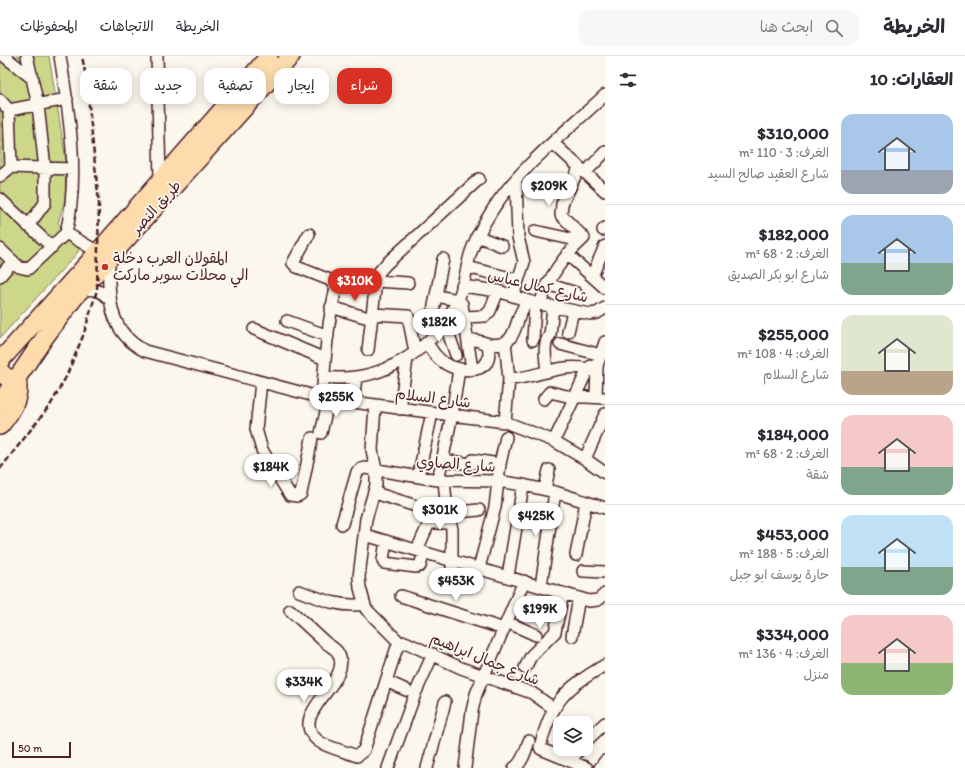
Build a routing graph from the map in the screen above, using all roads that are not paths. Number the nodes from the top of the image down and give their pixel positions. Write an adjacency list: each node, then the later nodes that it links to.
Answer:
1 (4, 56): 7 (street)
2 (26, 56): 7 (street)
3 (60, 56): 9 (street)
4 (157, 56): 21 (street)
5 (269, 56): 21 (highway, طريق النصر)
6 (291, 56): 36 (highway, طريق النصر)
7 (33, 79): 11 (street)
8 (605, 95): 13 (street)
9 (67, 99): 11 (street); 17 (street)
10 (0, 100): 12 (street)
11 (38, 105): 12 (street); 16 (street)
12 (9, 110): 15 (street)
13 (553, 144): 18 (street); 22 (street)
14 (605, 152): 18 (street)
15 (10, 167): 16 (street); 19 (street)
16 (44, 169): 17 (street); 25 (street)
17 (72, 169): 27 (street)
18 (582, 170): 23 (street); 30 (street)
19 (0, 176)
20 (479, 179): 43 (street)
21 (160, 180): 36 (highway, طريق النصر)
22 (516, 180): 29 (street); 42 (street)
23 (605, 191)
24 (0, 199): 25 (street)
25 (28, 226): 33 (street)
26 (535, 232): 30 (street)
27 (66, 233): 33 (street); 36 (street)
28 (309, 234): 56 (street)
29 (477, 236): 31 (street); 39 (street)
30 (582, 239): 35 (street)
31 (502, 246)
32 (605, 246): 41 (street)
33 (52, 247): 38 (street)
34 (0, 249): 38 (street)
35 (567, 254): 41 (street); 45 (street)
36 (103, 256): 49 (highway, طريق النصر); 54 (street, شارع السلام); 80 (highway, طريق النصر)
37 (443, 259): 51 (street)
38 (13, 261): 40 (street)
39 (467, 267): 42 (street); 46 (street)
40 (0, 276)
41 (592, 276): 47 (street)
42 (518, 280): 52 (street)
43 (376, 281): 44 (street); 61 (street)
44 (408, 283)
45 (547, 284): 50 (street); 55 (street)
46 (462, 286): 48 (street, شارع كمال عباس); 53 (street)
47 (605, 288)
48 (498, 291): 52 (street, شارع كمال عباس); 62 (street)
49 (78, 293): 54 (street); 88 (highway, طريق النصر)
50 (576, 293)
51 (436, 296): 53 (street); 60 (street)
52 (513, 296): 55 (street, شارع كمال عباس)
53 (458, 300): 62 (street); 64 (street)
54 (112, 302): 90 (street, شارع السلام)
55 (534, 302): 57 (street, شارع كمال عباس); 69 (street); 70 (street)
56 (332, 307): 61 (street); 67 (street)
57 (553, 307): 59 (street, شارع كمال عباس); 85 (street)
58 (605, 308): 59 (street, شارع كمال عباس)
59 (573, 311): 66 (street)
60 (429, 316)
61 (372, 317): 75 (street); 78 (street)
62 (464, 317): 68 (street)
63 (287, 320): 67 (street)
64 (445, 324): 72 (street); 76 (street)
65 (254, 329): 79 (street)
66 (568, 332)
67 (328, 336): 79 (street)
68 (468, 340): 73 (street); 83 (street)
69 (533, 340)
70 (505, 342): 73 (street); 89 (street)
71 (605, 342): 77 (street)
72 (427, 343): 78 (street); 82 (street)
73 (488, 344): 83 (street)
74 (560, 344): 77 (street)
75 (368, 350)
76 (456, 355)
77 (601, 355): 81 (street)
78 (411, 356): 87 (street); 98 (street)
79 (325, 359): 86 (street)
80 (0, 361)
81 (592, 368): 85 (street); 91 (street); 93 (street)
82 (459, 369): 83 (street); 101 (street)
83 (472, 369)
84 (0, 371): 88 (highway)
85 (547, 372): 89 (street)
86 (324, 377): 87 (street); 92 (street)
87 (356, 377): 95 (street)
88 (17, 379): 96 (highway, طريق النصر); 103 (highway)
89 (509, 379): 102 (street)
90 (261, 382): 92 (street, شارع السلام); 92 (street)
91 (576, 396): 93 (street); 94 (street); 105 (street)
92 (325, 398): 95 (street, شارع السلام)
93 (600, 398)
94 (544, 399)
95 (353, 402): 97 (street, شارع السلام)
96 (0, 403)
97 (375, 406): 98 (street, شارع السلام); 109 (street)
98 (400, 409): 99 (street, شارع السلام)
99 (432, 413): 101 (street, شارع السلام); 112 (street)
100 (605, 414): 106 (street)
101 (452, 415): 102 (street, شارع السلام); 107 (street)
102 (505, 422): 105 (street, شارع السلام)
103 (0, 426)
104 (506, 438): 108 (street)
105 (554, 441): 106 (street, شارع السلام)
106 (585, 458): 111 (street, شارع السلام)
107 (442, 460): 108 (street); 113 (street)
108 (500, 464): 114 (street)
109 (376, 470): 112 (street, شارع الصاوي); 117 (street); 124 (street, شارع الصاوي)
110 (549, 470): 116 (street)
111 (605, 473)
112 (418, 477): 113 (street, شارع الصاوي)
113 (441, 480): 114 (street, شارع الصاوي); 122 (street)
114 (497, 481): 115 (street, شارع الصاوي); 131 (street)
115 (523, 485): 116 (street, شارع الصاوي); 134 (street)
116 (550, 490): 118 (street, شارع الصاوي); 125 (street)
117 (375, 493): 119 (street); 126 (street)
118 (586, 502): 120 (street, شارع الصاوي); 129 (street)
119 (413, 506)
120 (605, 508)
121 (479, 510): 122 (street)
122 (449, 518): 128 (street); 130 (street)
123 (527, 521): 125 (street)
124 (342, 524)
125 (550, 525): 137 (street)
126 (365, 535): 127 (street); 143 (street)
127 (386, 541): 128 (street); 128 (street)
128 (420, 551): 130 (street)
129 (576, 555)
130 (453, 560): 131 (street); 136 (street)
131 (479, 568): 134 (street)
132 (583, 571): 133 (street)
133 (605, 572)
134 (508, 576): 135 (street)
135 (524, 581): 137 (street); 145 (street)
136 (452, 583)
137 (541, 586): 139 (street)
138 (299, 592): 143 (street)
139 (563, 593): 142 (street); 151 (street)
140 (605, 594): 142 (street)
141 (401, 596): 145 (street)
142 (579, 598): 147 (street)
143 (364, 604): 148 (street)
144 (290, 610): 153 (street)
145 (506, 626): 146 (street); 152 (street)
146 (536, 635)
147 (572, 636)
148 (400, 643): 149 (street, شارع جمال ابراهيم); 153 (street)
149 (433, 654): 152 (street, شارع جمال ابراهيم); 165 (street)
150 (605, 665): 156 (street)
151 (525, 668)
152 (483, 677): 156 (street, شارع جمال ابراهيم); 162 (street)
153 (386, 681): 154 (street)
154 (406, 690)
155 (446, 702): 166 (street)
156 (553, 708): 163 (street)
157 (605, 723): 158 (street)
158 (593, 734)
159 (529, 741): 164 (street)
160 (580, 756): 163 (street)
161 (605, 761): 167 (street)
162 (468, 766)
163 (579, 766)
164 (517, 767)
165 (388, 768)
166 (427, 768)
167 (600, 768)

